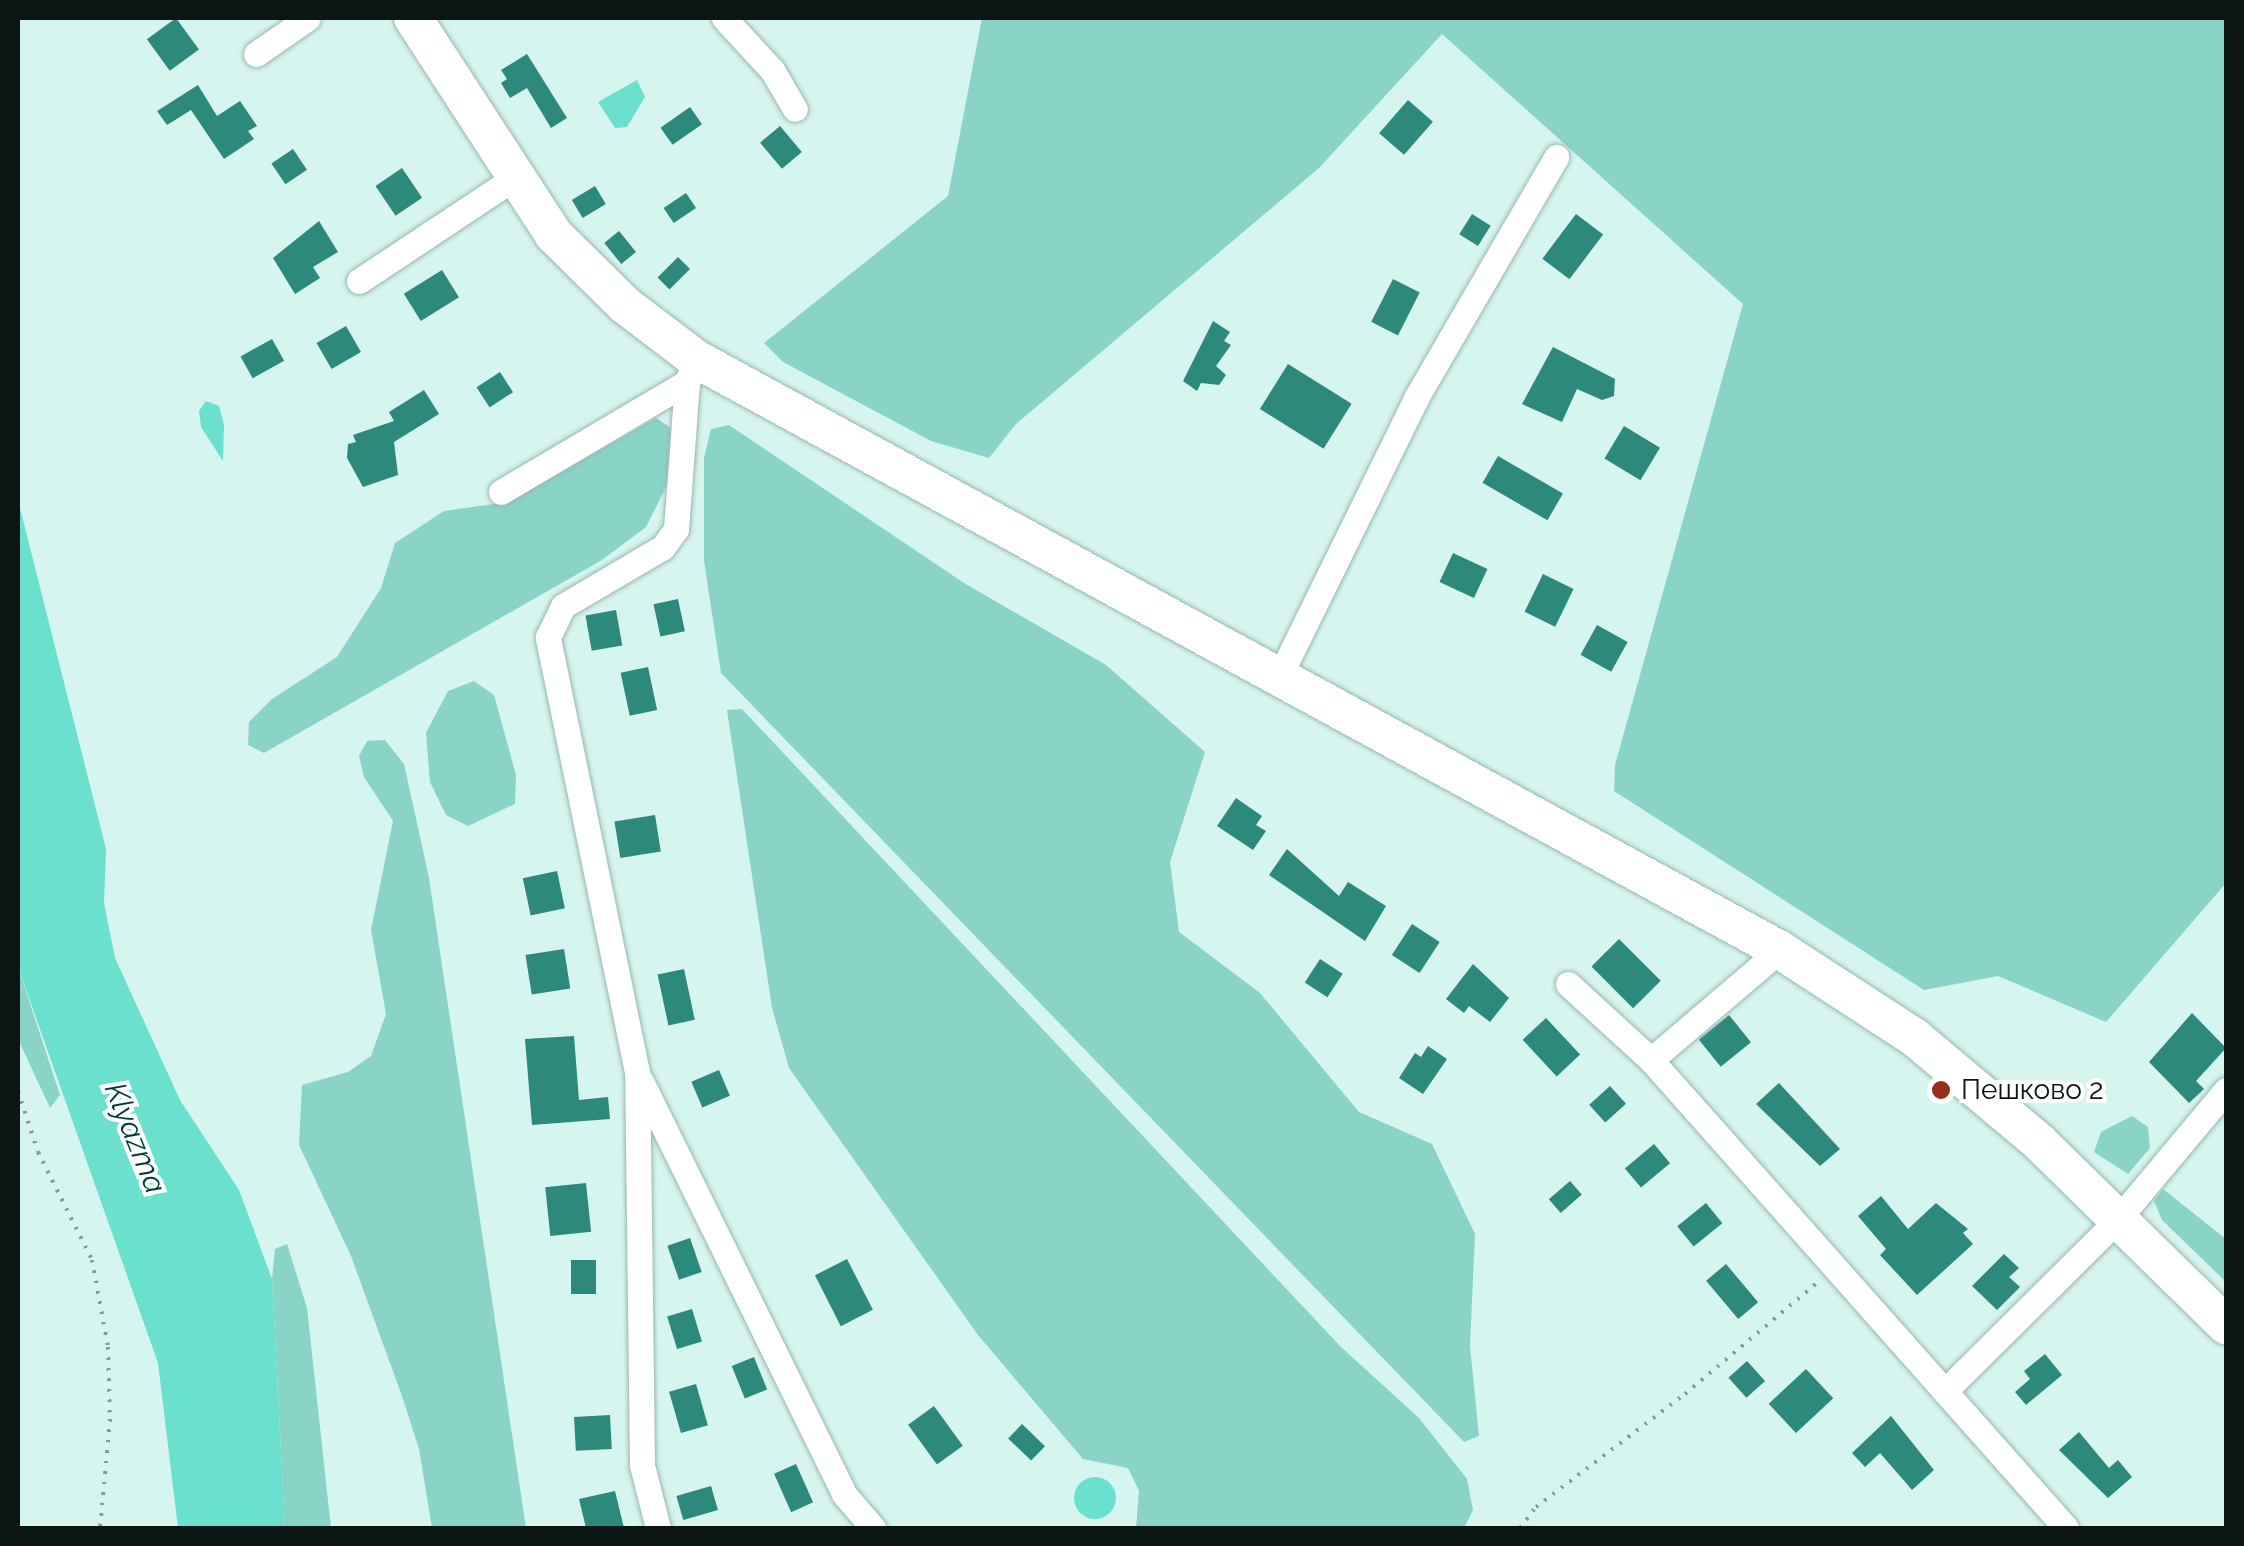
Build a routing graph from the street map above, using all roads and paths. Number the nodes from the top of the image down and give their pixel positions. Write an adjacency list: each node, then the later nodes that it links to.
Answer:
1 (308, 18): 4 (street)
2 (413, 18): 7 (highway)
3 (724, 18): 5 (street)
4 (256, 54)
5 (795, 108)
6 (1556, 156): 11 (street)
7 (514, 178): 8 (street); 9 (highway)
8 (358, 281)
9 (692, 370): 10 (street); 11 (highway); 15 (street)
10 (501, 492)
11 (1278, 677): 12 (highway)
12 (1780, 950): 14 (street); 18 (highway)
13 (1568, 984): 14 (street)
14 (1651, 1060): 19 (street)
15 (637, 1072): 23 (street); 24 (street)
16 (2226, 1090): 18 (street)
17 (18, 1092): 22 (path)
18 (2119, 1218): 20 (highway); 21 (street)
19 (1835, 1267): 21 (street); 25 (path)
20 (2226, 1325)
21 (1946, 1390): 26 (street)
22 (100, 1528)
23 (658, 1528)
24 (873, 1528)
25 (1520, 1528)
26 (2066, 1528)

